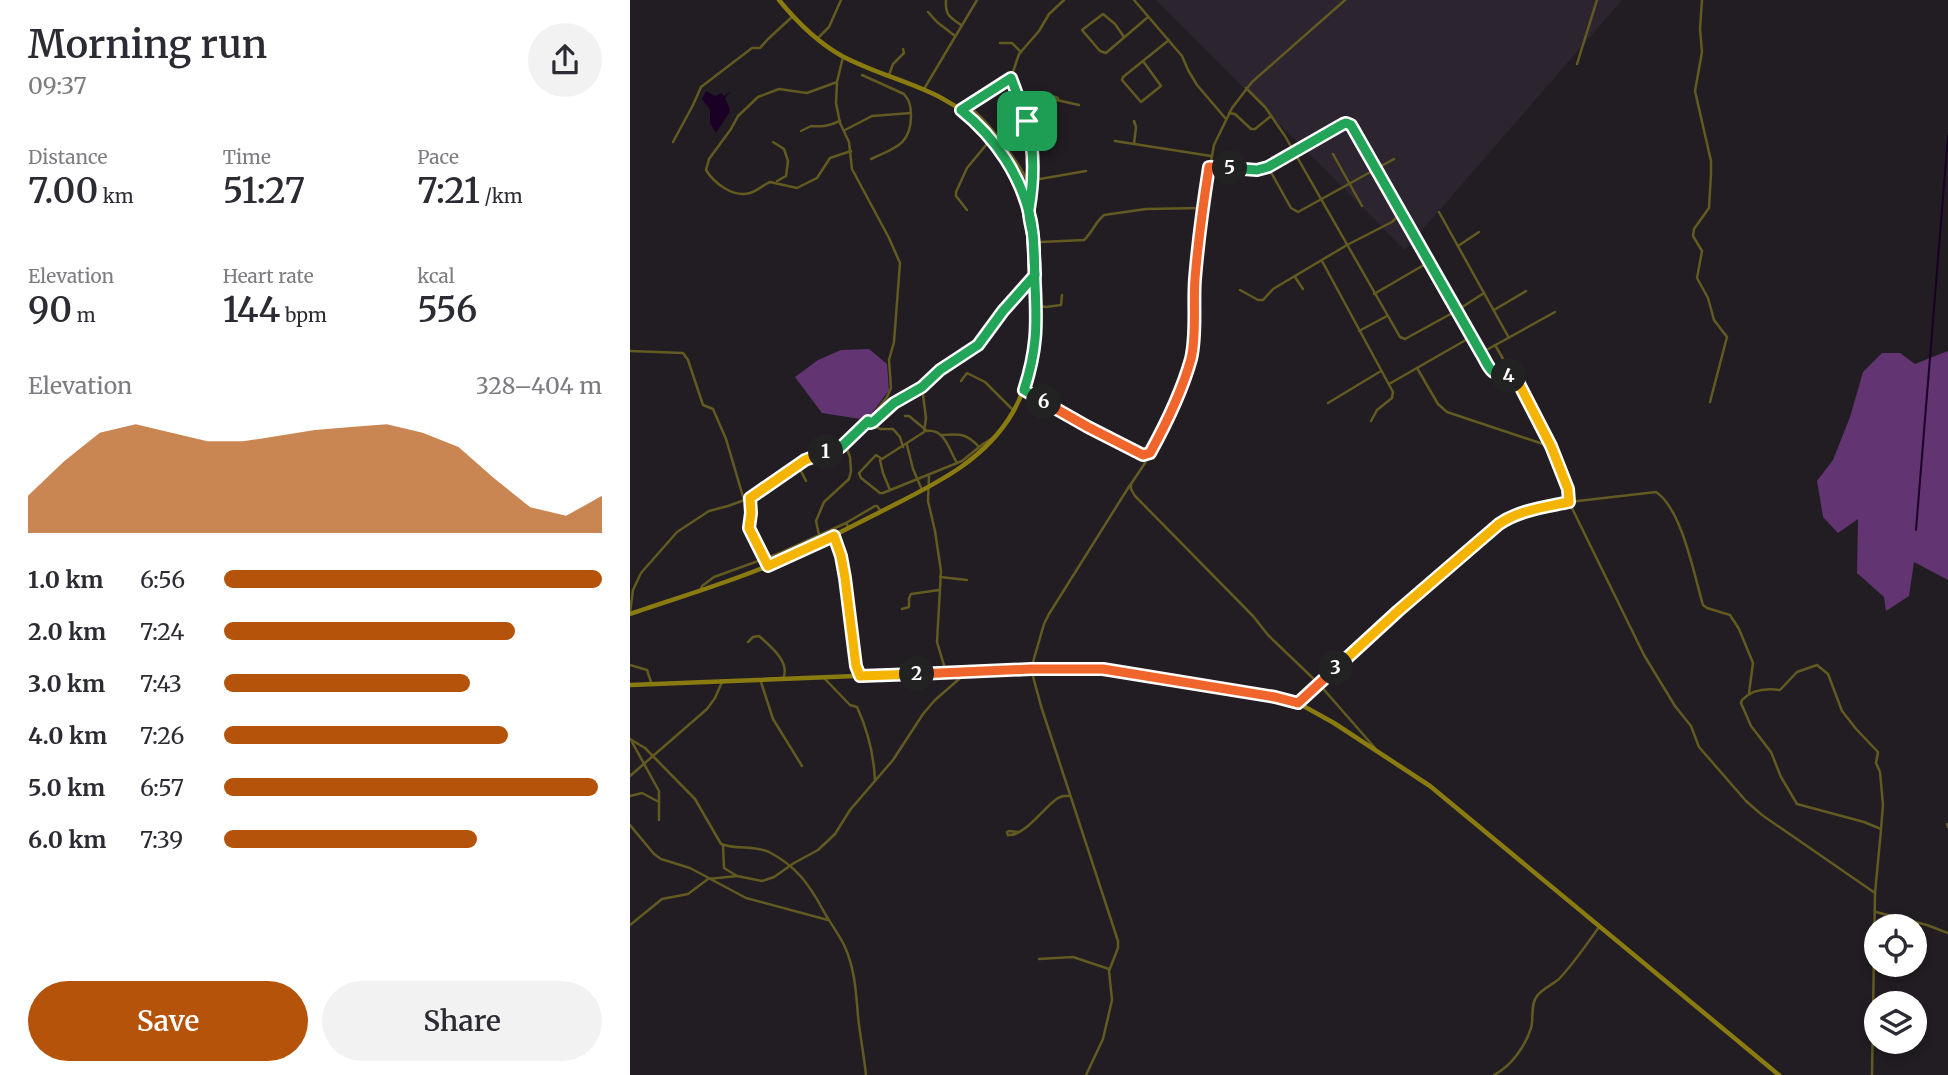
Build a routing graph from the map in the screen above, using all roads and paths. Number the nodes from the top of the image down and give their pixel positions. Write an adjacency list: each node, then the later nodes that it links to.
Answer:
1 (779, 0): 11 (street)
2 (841, 0): 16 (street)
3 (946, 0): 13 (street)
4 (1063, 0): 20 (street)
5 (1134, 0): 12 (street)
6 (1345, 0): 28 (street)
7 (1597, 0): 23 (street)
8 (1702, 0): 104 (street)
9 (975, 1): 13 (street)
10 (928, 12): 14 (street)
11 (793, 16): 16 (street); 46 (street)
12 (1148, 17): 15 (street); 17 (street)
13 (961, 25): 14 (street)
14 (955, 36): 29 (street)
15 (1124, 37): 15 (street)
16 (817, 39): 21 (street)
17 (1169, 40): 22 (street); 39 (street)
18 (1000, 43): 20 (street)
19 (903, 49): 25 (street)
20 (1021, 52): 26 (street)
21 (844, 57): 25 (street); 27 (street)
22 (1143, 61): 22 (street)
23 (1577, 64)
24 (862, 75): 36 (street)
25 (888, 75): 29 (street)
26 (1011, 78): 30 (street); 33 (street)
27 (837, 82): 40 (street); 60 (street)
28 (1246, 88): 37 (street); 38 (street)
29 (924, 89): 35 (street)
30 (1017, 92): 31 (street); 32 (street)
31 (1019, 97): 32 (street); 59 (street)
32 (1059, 100): 34 (street)
33 (967, 105): 35 (street); 62 (street)
34 (1079, 105)
35 (961, 110): 44 (street)
36 (911, 113): 42 (street); 53 (street)
37 (1229, 113): 38 (street); 39 (street)
38 (1271, 116): 50 (street)
39 (1226, 119): 52 (street)
40 (840, 121): 42 (street); 43 (street)
41 (1134, 121): 48 (street)
42 (845, 130): 49 (street)
43 (801, 131)
44 (991, 139): 63 (street); 67 (street)
45 (1115, 141): 48 (street)
46 (673, 142)
47 (773, 142): 60 (street)
48 (1134, 144): 52 (street)
49 (851, 151): 60 (street); 108 (street)
50 (1295, 152): 56 (street); 57 (street); 64 (street)
51 (1333, 155): 61 (street)
52 (1211, 156): 55 (street)
53 (871, 159)
54 (1394, 159): 57 (street)
55 (1209, 167): 56 (street); 66 (street)
56 (1268, 167): 64 (street)
57 (1376, 168): 61 (street); 69 (street)
58 (1086, 171): 59 (street)
59 (1034, 180): 62 (street)
60 (773, 182)
61 (1349, 183): 64 (street); 65 (street)
62 (1032, 191): 63 (street); 68 (street)
63 (1024, 195): 68 (street)
64 (1321, 199): 73 (street)
65 (1362, 206)
66 (1203, 208): 72 (street); 116 (street)
67 (967, 210)
68 (1028, 211): 77 (street)
69 (1402, 212): 73 (street); 76 (street)
70 (1439, 212): 74 (street)
71 (1479, 232): 74 (street)
72 (1041, 242)
73 (1347, 245): 75 (street); 83 (street)
74 (1458, 246): 82 (street)
75 (1322, 261): 78 (street); 90 (street)
76 (1429, 262): 83 (street); 87 (street)
77 (1035, 275): 85 (street); 101 (street)
78 (1295, 276): 79 (street); 80 (street)
79 (1303, 289)
80 (1240, 290)
81 (1526, 291): 86 (street)
82 (1484, 293): 86 (street); 87 (street)
83 (1374, 294): 89 (street)
84 (1062, 295): 85 (street)
85 (1036, 305): 102 (street)
86 (1494, 310): 92 (street)
87 (1456, 311): 89 (street); 91 (street)
88 (1555, 312): 92 (street)
89 (1387, 316): 90 (street)
90 (1359, 331): 97 (street)
91 (1471, 337): 95 (street); 96 (street)
92 (1509, 338): 93 (street)
93 (1495, 345): 95 (street); 98 (street)
94 (630, 351): 134 (street)
95 (1481, 353): 98 (street)
96 (1417, 368): 100 (street); 114 (street)
97 (1381, 371): 100 (street); 103 (street)
98 (1515, 376): 114 (street)
99 (961, 381): 105 (street)
100 (1389, 384): 107 (street)
101 (922, 387): 108 (street); 109 (street)
102 (1024, 390): 105 (street); 117 (street)
103 (1328, 402)
104 (1710, 402)
105 (1014, 411): 111 (street)
106 (905, 416): 109 (street)
107 (1371, 421)
108 (869, 422): 112 (street); 113 (street)
109 (925, 431): 110 (street); 113 (street)
110 (942, 435): 115 (street); 119 (street)
111 (995, 438): 115 (street); 127 (street)
112 (845, 444): 121 (street); 122 (street)
113 (905, 446): 118 (street); 126 (street)
114 (1551, 446): 135 (street)
115 (979, 447): 119 (street)
116 (1150, 453): 117 (street); 120 (street)
117 (1143, 455): 120 (street)
118 (880, 459): 125 (street); 131 (street)
119 (957, 463): 123 (street)
120 (1145, 463): 129 (street)
121 (798, 465): 128 (street); 133 (street)
122 (850, 471): 125 (street); 137 (street)
123 (938, 471): 124 (street); 127 (street)
124 (929, 474): 126 (street); 130 (street)
125 (861, 478): 131 (street)
126 (917, 479): 131 (street); 132 (street)
127 (943, 479): 130 (street)
128 (806, 481)
129 (1131, 484): 150 (street); 159 (street)
130 (928, 487): 132 (street); 141 (street)
131 (890, 490)
132 (922, 490): 136 (street)
133 (750, 498): 134 (street); 139 (street)
134 (744, 500): 145 (street)
135 (1569, 502): 159 (street); 161 (street); 181 (street)
136 (847, 525): 137 (street); 138 (street)
137 (819, 536): 139 (street)
138 (834, 536): 140 (street); 153 (street)
139 (763, 559): 140 (street); 143 (street)
140 (768, 566): 143 (street)
141 (940, 577): 142 (street); 144 (street)
142 (967, 580)
143 (701, 590): 147 (street)
144 (939, 590): 146 (street); 151 (street)
145 (631, 605): 147 (street)
146 (902, 609)
147 (630, 613)
148 (748, 642): 155 (street)
149 (630, 665): 158 (street)
150 (1031, 669): 152 (street); 162 (street); 171 (street)
151 (946, 672): 152 (street); 153 (street)
152 (967, 672): 169 (street)
153 (860, 676): 154 (street)
154 (823, 677): 155 (street); 169 (street)
155 (783, 679): 156 (street)
156 (760, 680): 157 (street); 167 (street)
157 (722, 681): 158 (street); 165 (street)
158 (652, 684): 160 (street)
159 (1320, 684): 162 (street); 164 (street)
160 (630, 685)
161 (1749, 693): 175 (street); 175 (street)
162 (1298, 703): 164 (street)
163 (630, 739): 165 (street); 166 (street)
164 (1380, 754): 186 (street)
165 (654, 757): 166 (street); 177 (street)
166 (644, 765): 168 (street); 172 (street)
167 (802, 766)
168 (630, 776)
169 (875, 781): 178 (street)
170 (630, 796): 172 (street)
171 (1070, 796): 176 (street); 189 (street)
172 (659, 803): 173 (street)
173 (659, 820)
174 (630, 825): 180 (street)
175 (1881, 829): 181 (street)
176 (1019, 832)
177 (723, 845): 178 (street); 179 (street)
178 (791, 865): 179 (street); 183 (street)
179 (737, 876): 180 (street)
180 (708, 879): 183 (street); 184 (street)
181 (1875, 893): 182 (street)
182 (1876, 912): 187 (street); 194 (street)
183 (828, 920): 190 (street)
184 (630, 925)
185 (1948, 926): 187 (street)
186 (1600, 927): 192 (street); 193 (street)
187 (1946, 932)
188 (1040, 959): 189 (street)
189 (1109, 970): 191 (street)
190 (866, 1075)
191 (1086, 1075)
192 (1494, 1075)
193 (1779, 1075)
194 (1872, 1075)

